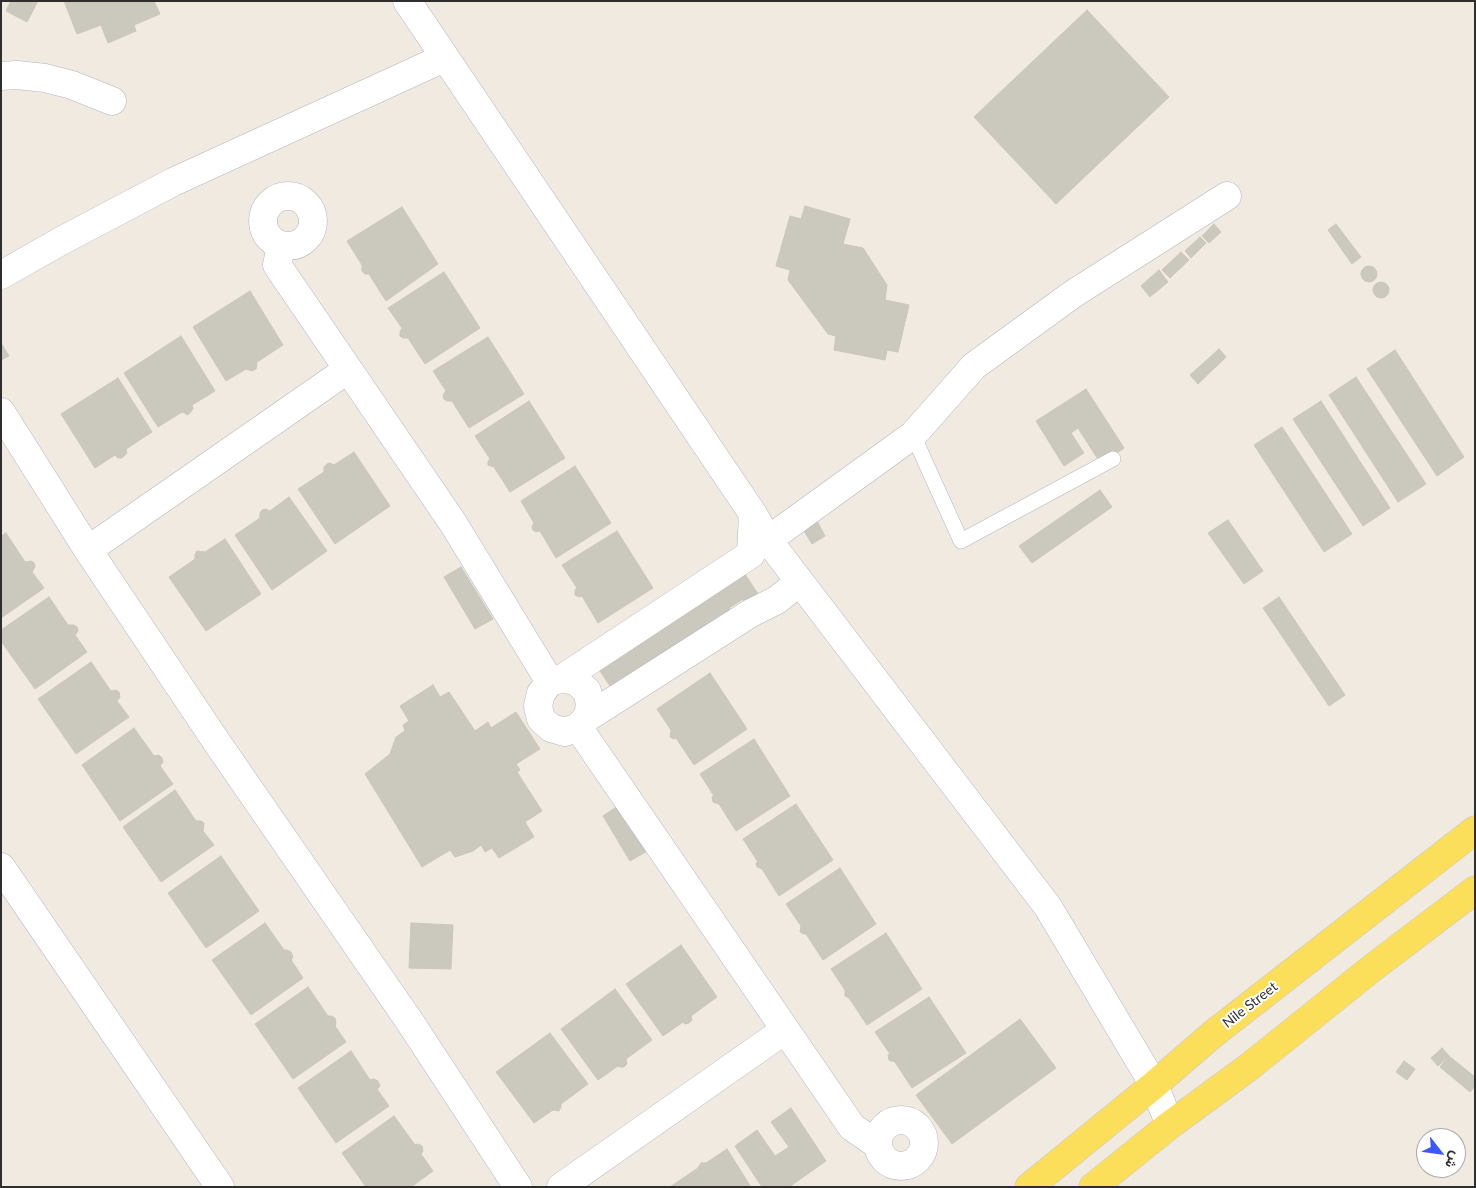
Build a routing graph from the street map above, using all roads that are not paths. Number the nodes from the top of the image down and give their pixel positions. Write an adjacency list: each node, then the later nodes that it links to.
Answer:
1 (407, 1): 2 (street)
2 (444, 58): 7 (street); 12 (street)
3 (1, 76): 4 (street)
4 (112, 101)
5 (1227, 196): 10 (street)
6 (282, 246): 8 (street)
7 (1, 275)
8 (347, 370): 14 (street); 16 (street)
9 (1, 412): 14 (street)
10 (913, 434): 11 (lane); 13 (street)
11 (1113, 459)
12 (753, 514): 13 (street); 16 (street)
13 (768, 540): 15 (street)
14 (88, 550): 26 (street)
15 (799, 582): 17 (street); 22 (street)
16 (557, 680): 17 (street); 17 (street)
17 (583, 722): 21 (street)
18 (1475, 830): 22 (main road, Nile Street)
19 (1, 868): 25 (street)
20 (1475, 890): 23 (main road)
21 (785, 1030): 24 (street); 27 (street)
22 (1154, 1085): 23 (street); 28 (main road, Nile Street)
23 (1170, 1125): 29 (main road)
24 (878, 1145)
25 (220, 1187)
26 (518, 1187)
27 (561, 1187)
28 (1029, 1187)
29 (1093, 1187)

